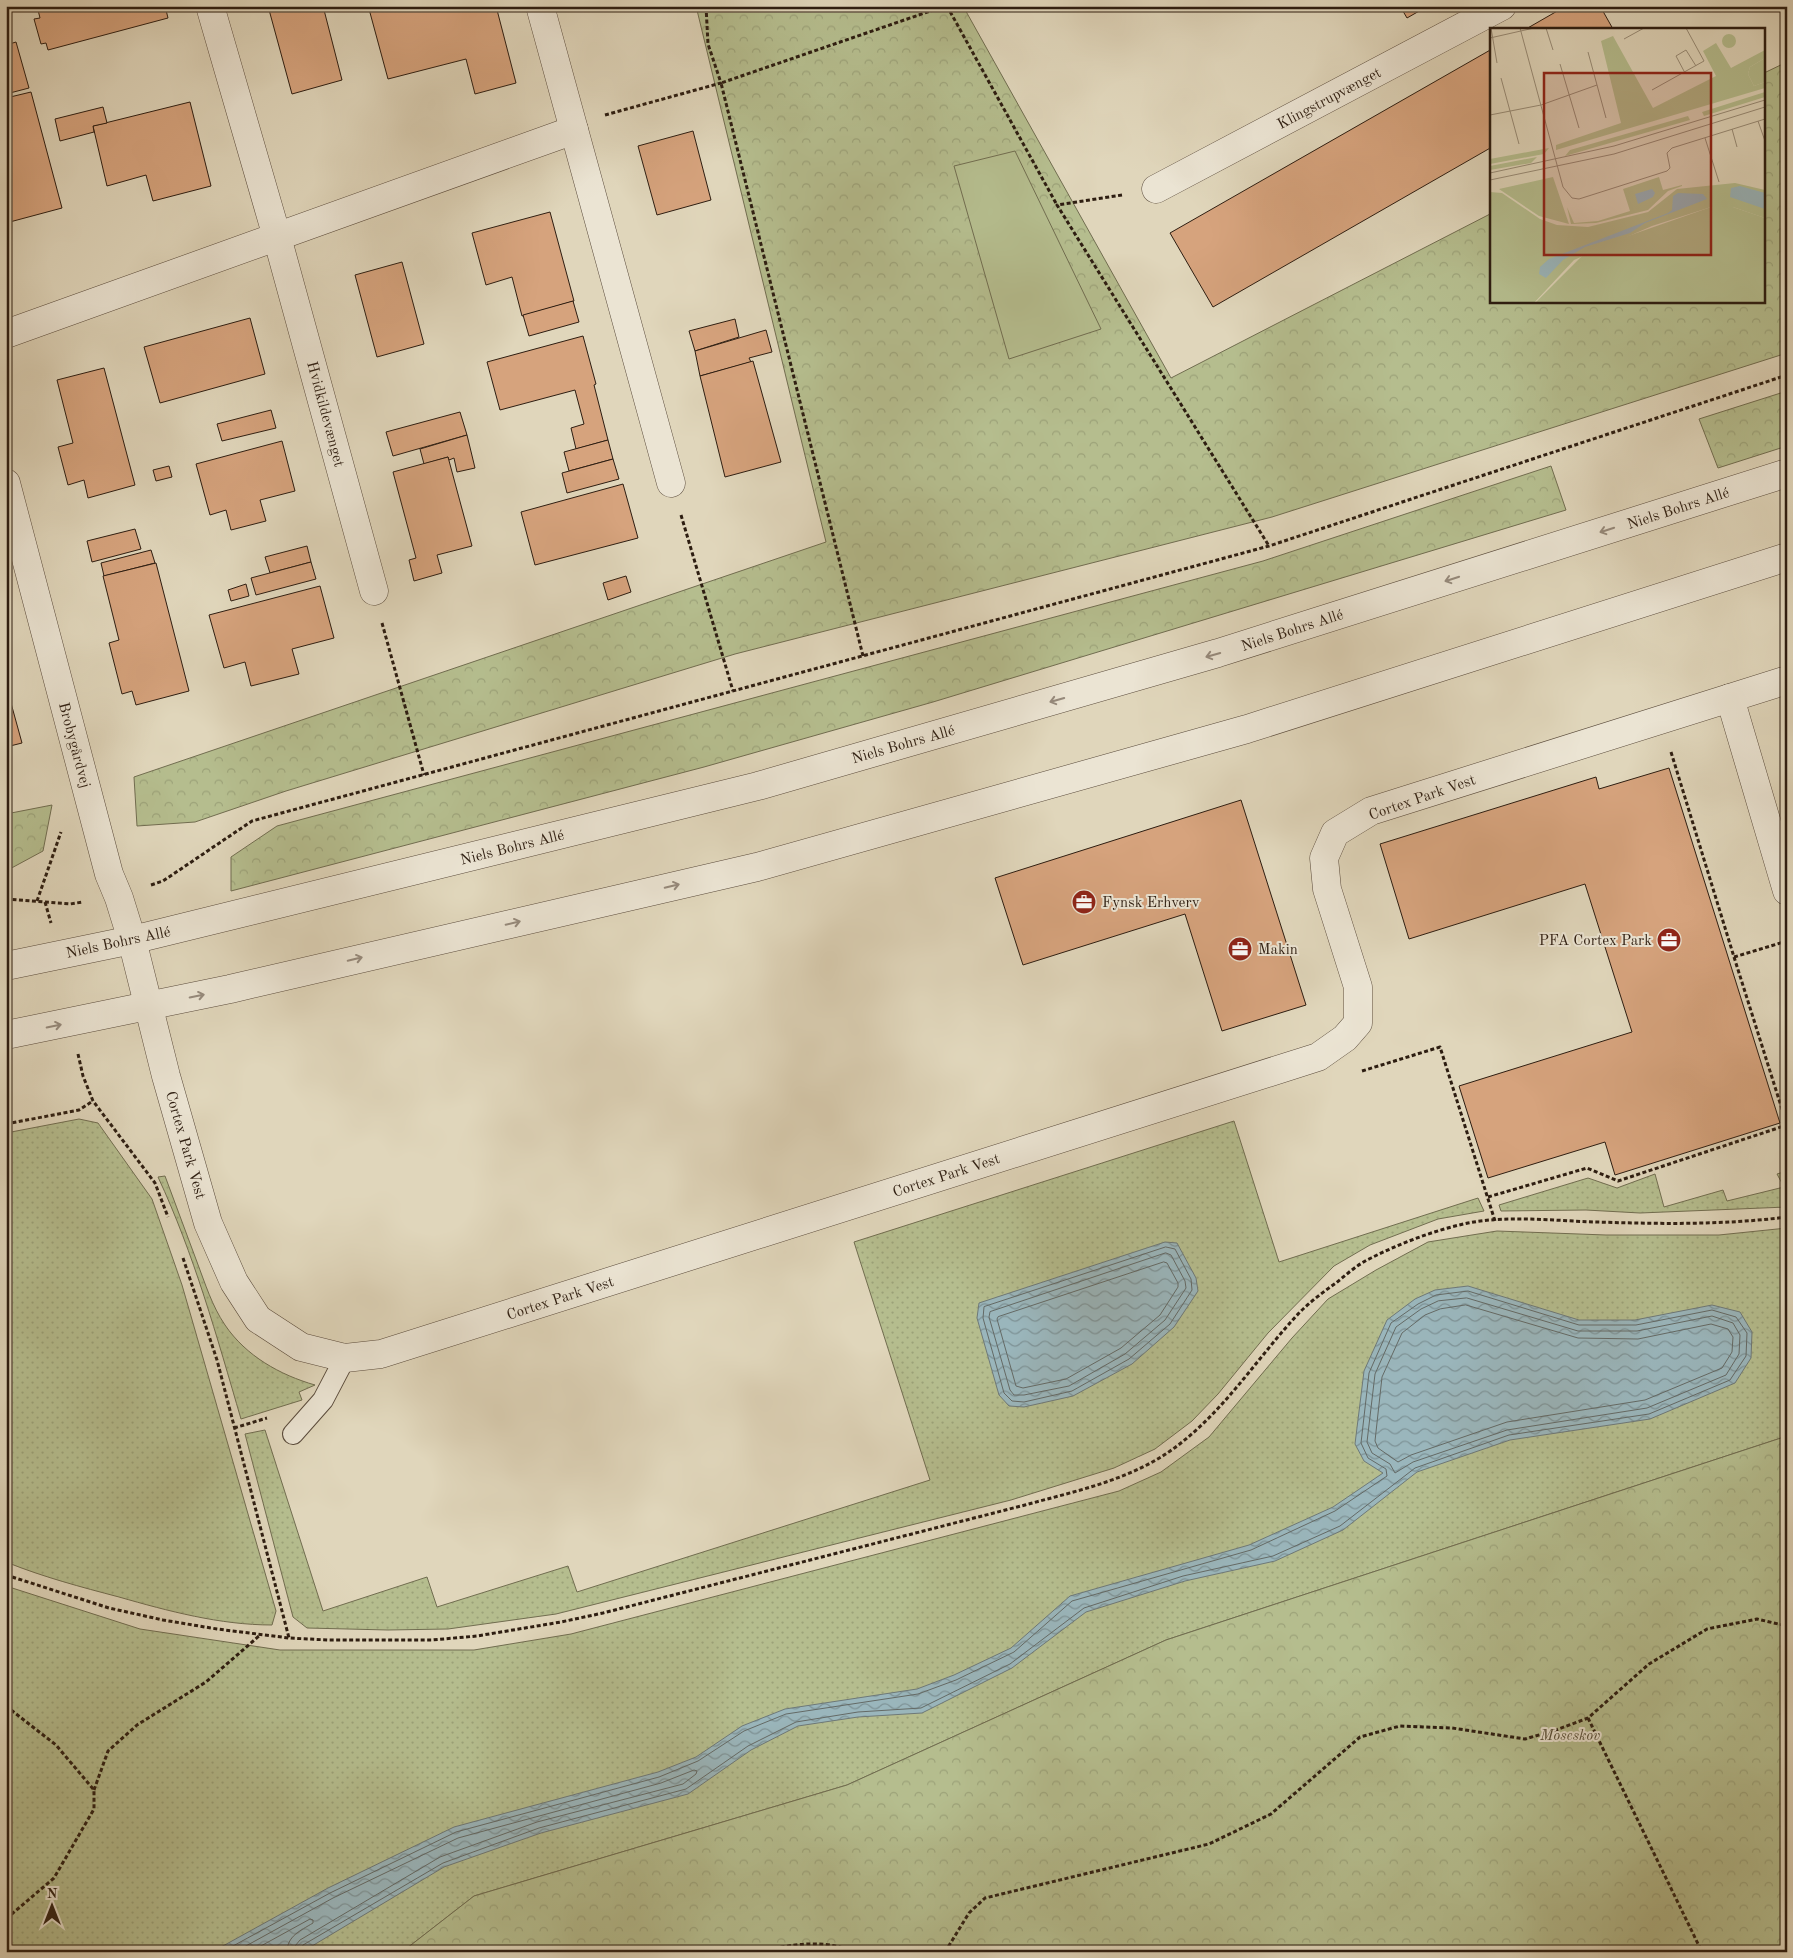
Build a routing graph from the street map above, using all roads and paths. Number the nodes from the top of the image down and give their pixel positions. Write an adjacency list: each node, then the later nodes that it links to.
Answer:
1 (210, 6): 11 (street, Hvidkildevænget)
2 (540, 6): 7 (street)
3 (706, 6): 6 (path)
4 (946, 6): 6 (path); 10 (path)
5 (1502, 6): 8 (street, Klingstrupvænget)
6 (721, 82): 7 (path); 20 (path)
7 (574, 130): 11 (street); 16 (street)
8 (1156, 190)
9 (1129, 193): 10 (path)
10 (1057, 205): 17 (path)
11 (277, 237): 12 (street); 19 (street, Hvidkildevænget)
12 (6, 334)
13 (1787, 375): 17 (path)
14 (1787, 474): 31 (street, Niels Bohrs Allé, one-way to 31)
15 (6, 483): 28 (street, Brobygårdvej)
16 (671, 483): 22 (path)
17 (1269, 546): 20 (path)
18 (1787, 557): 35 (street, one-way to 18)
19 (374, 591): 25 (path)
20 (863, 656): 22 (path)
21 (1787, 680): 23 (street, Cortex Park Vest)
22 (734, 691): 25 (path)
23 (1730, 698): 24 (street, Cortex Park Vest); 27 (street)
24 (1661, 720): 33 (path); 45 (street, Cortex Park Vest)
25 (424, 774): 28 (path)
26 (64, 825): 30 (path)
27 (1787, 891)
28 (119, 898): 30 (path); 31 (street, Brobygårdvej)
29 (6, 899): 30 (path)
30 (36, 901)
31 (132, 940): 34 (street, Niels Bohrs Allé); 35 (street, Brobygårdvej)
32 (1787, 941): 33 (path)
33 (1734, 957): 39 (path)
34 (6, 966)
35 (149, 1006): 36 (street, one-way to 35); 45 (street, Cortex Park Vest)
36 (6, 1035)
37 (1358, 1072): 40 (path)
38 (6, 1124): 42 (path)
39 (1787, 1125): 40 (path)
40 (1488, 1197): 43 (path)
41 (1787, 1217): 43 (path)
42 (169, 1220)
43 (1495, 1220): 50 (path)
44 (182, 1256): 50 (path)
45 (345, 1358): 46 (lane)
46 (294, 1434)
47 (6, 1575): 49 (path)
48 (1787, 1626): 52 (path)
49 (260, 1635): 50 (path); 53 (path)
50 (289, 1638)
51 (6, 1706): 53 (path)
52 (1588, 1718): 57 (path); 58 (path)
53 (94, 1790): 54 (path)
54 (6, 1919)
55 (756, 1952): 56 (path)
56 (856, 1952)
57 (945, 1952)
58 (1702, 1952)

